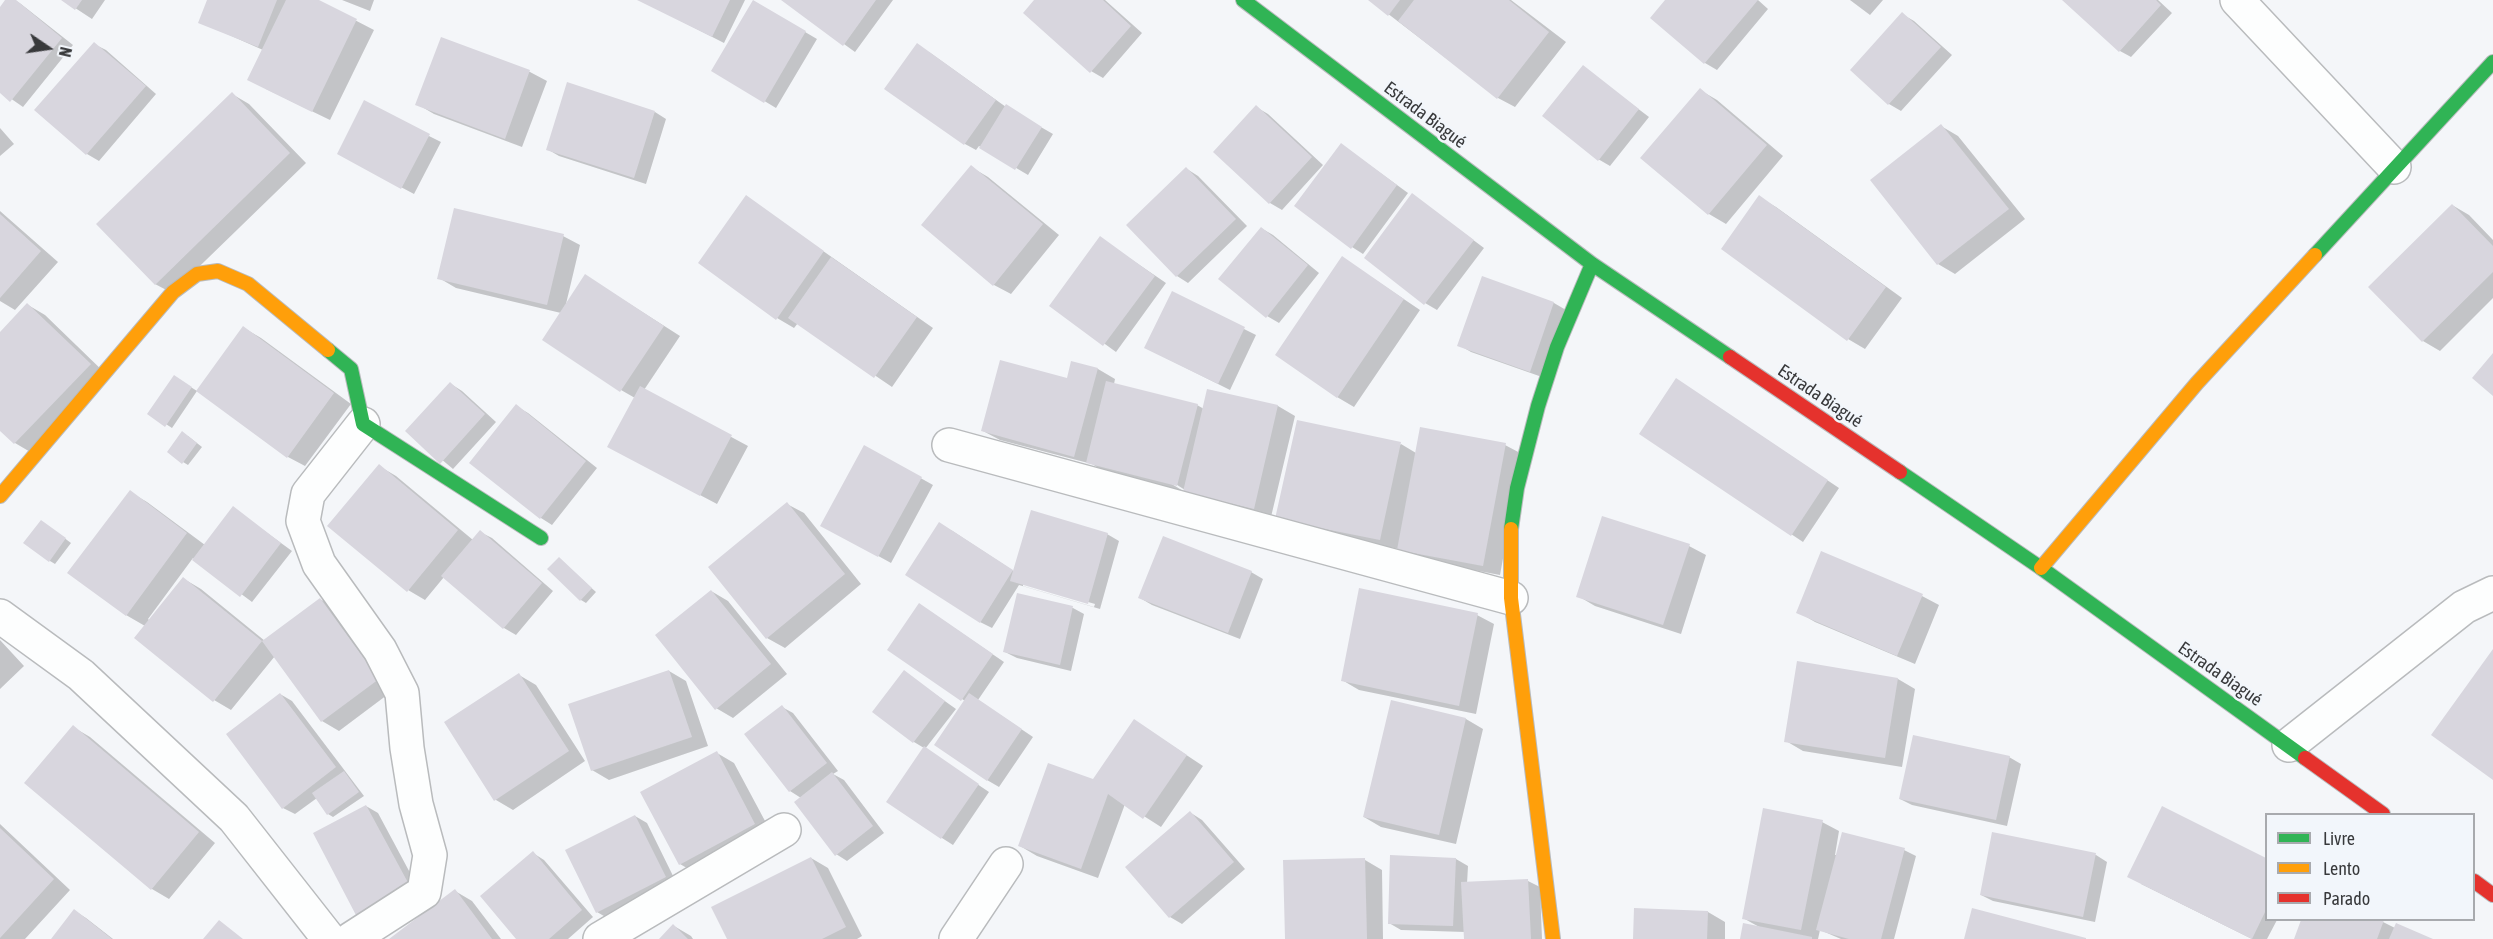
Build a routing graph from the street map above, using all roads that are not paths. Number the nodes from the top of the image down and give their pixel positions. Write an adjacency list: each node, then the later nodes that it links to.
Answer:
1 (1242, 0): 5 (street, Estrada Biagué)
2 (2236, 0): 4 (street)
3 (2493, 62): 4 (street)
4 (2394, 167): 10 (street)
5 (1592, 264): 10 (street, Estrada Biagué); 12 (street)
6 (363, 424): 8 (street); 9 (street); 21 (street)
7 (949, 445): 12 (street)
8 (0, 496)
9 (541, 538)
10 (2041, 568): 14 (street, Estrada Biagué)
11 (2493, 592): 14 (street)
12 (1510, 598): 24 (street)
13 (0, 616): 20 (street)
14 (2289, 745): 15 (street, Estrada Biagué)
15 (2382, 813)
16 (784, 830): 22 (street)
17 (1006, 864): 23 (street)
18 (2475, 882): 19 (street)
19 (2493, 896)
20 (328, 939)
21 (351, 939)
22 (600, 939)
23 (956, 939)
24 (1553, 939)

